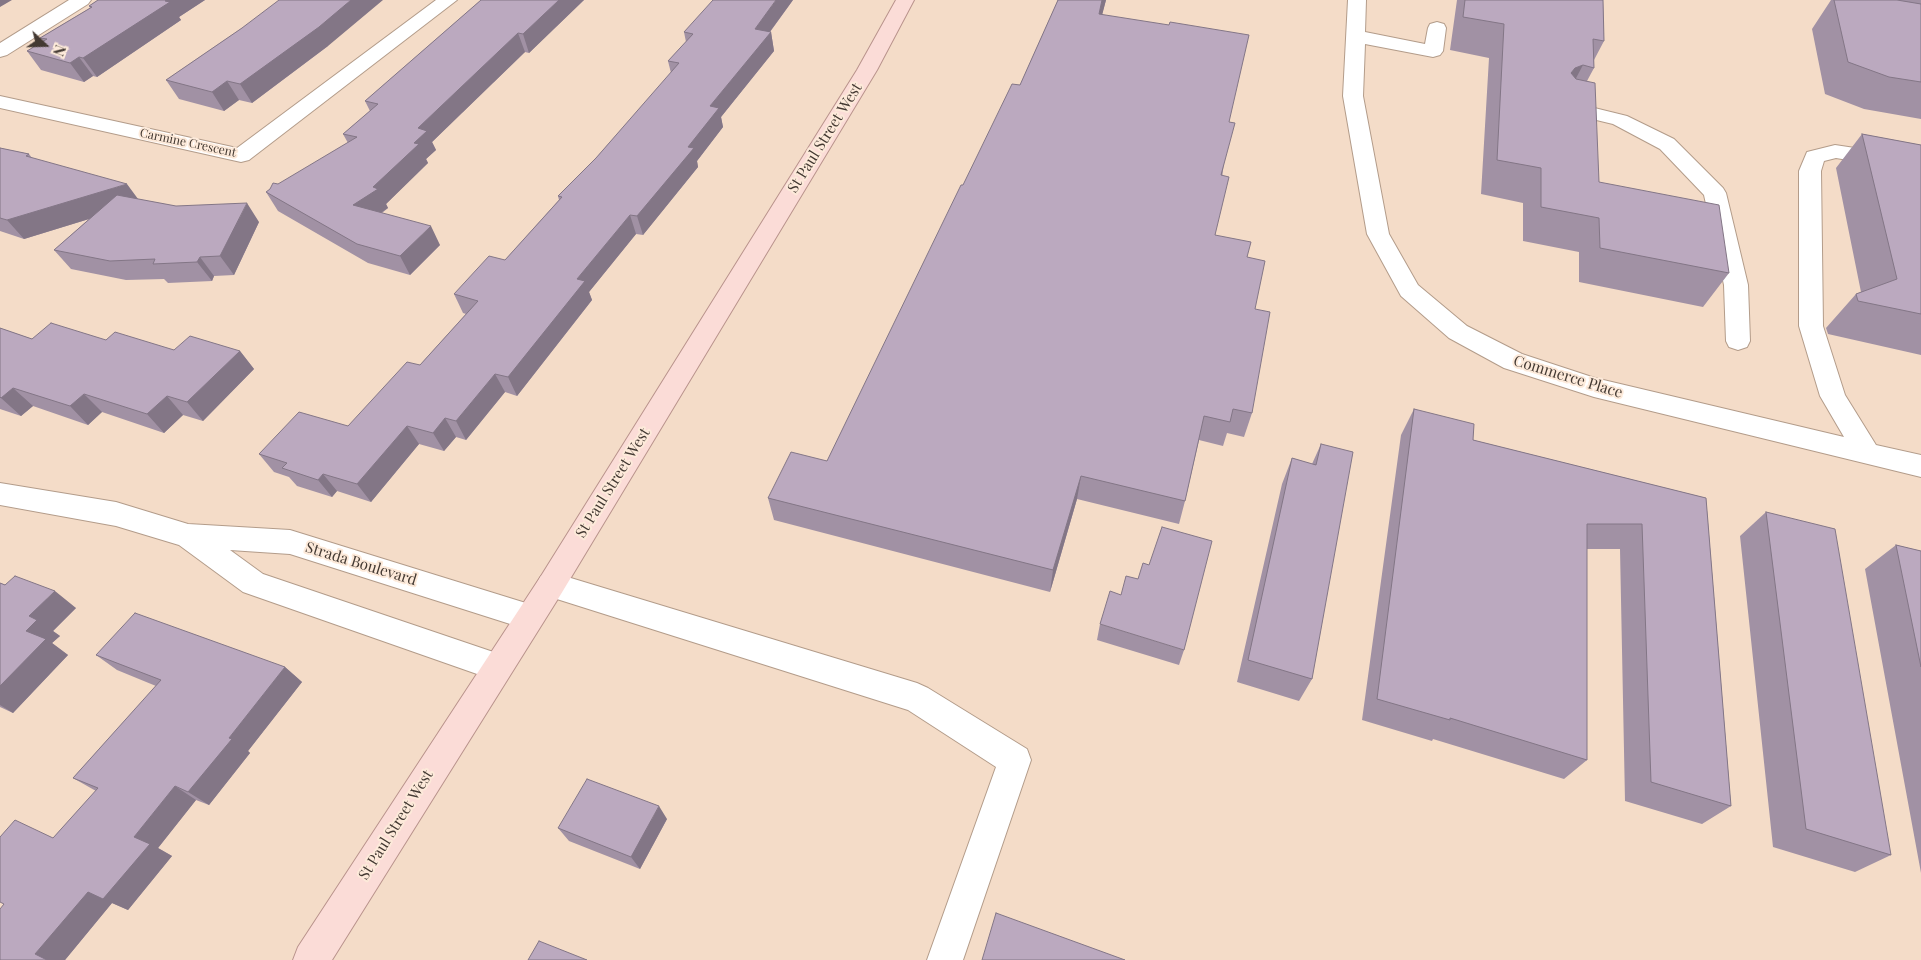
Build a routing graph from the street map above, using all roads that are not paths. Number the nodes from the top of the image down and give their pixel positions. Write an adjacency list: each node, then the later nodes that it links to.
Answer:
1 (82, 0): 7 (street)
2 (448, 0): 8 (street, Carmine Crescent)
3 (905, 0): 16 (main road, St Paul Street West)
4 (1357, 0): 6 (street, Commerce Place)
5 (1437, 28): 6 (street)
6 (1355, 36): 12 (street, Commerce Place)
7 (0, 51)
8 (0, 102)
9 (1566, 107): 11 (street)
10 (1921, 165): 12 (street)
11 (1738, 341)
12 (1867, 453): 13 (street, Commerce Place)
13 (1921, 466)
14 (0, 494): 15 (street, Strada Boulevard)
15 (188, 536): 17 (street, Strada Boulevard); 18 (street, Strada Boulevard)
16 (551, 585): 17 (main road, St Paul Street West); 20 (street)
17 (529, 618): 18 (main road, St Paul Street West)
18 (497, 667): 19 (main road, St Paul Street West)
19 (311, 960)
20 (946, 960)

